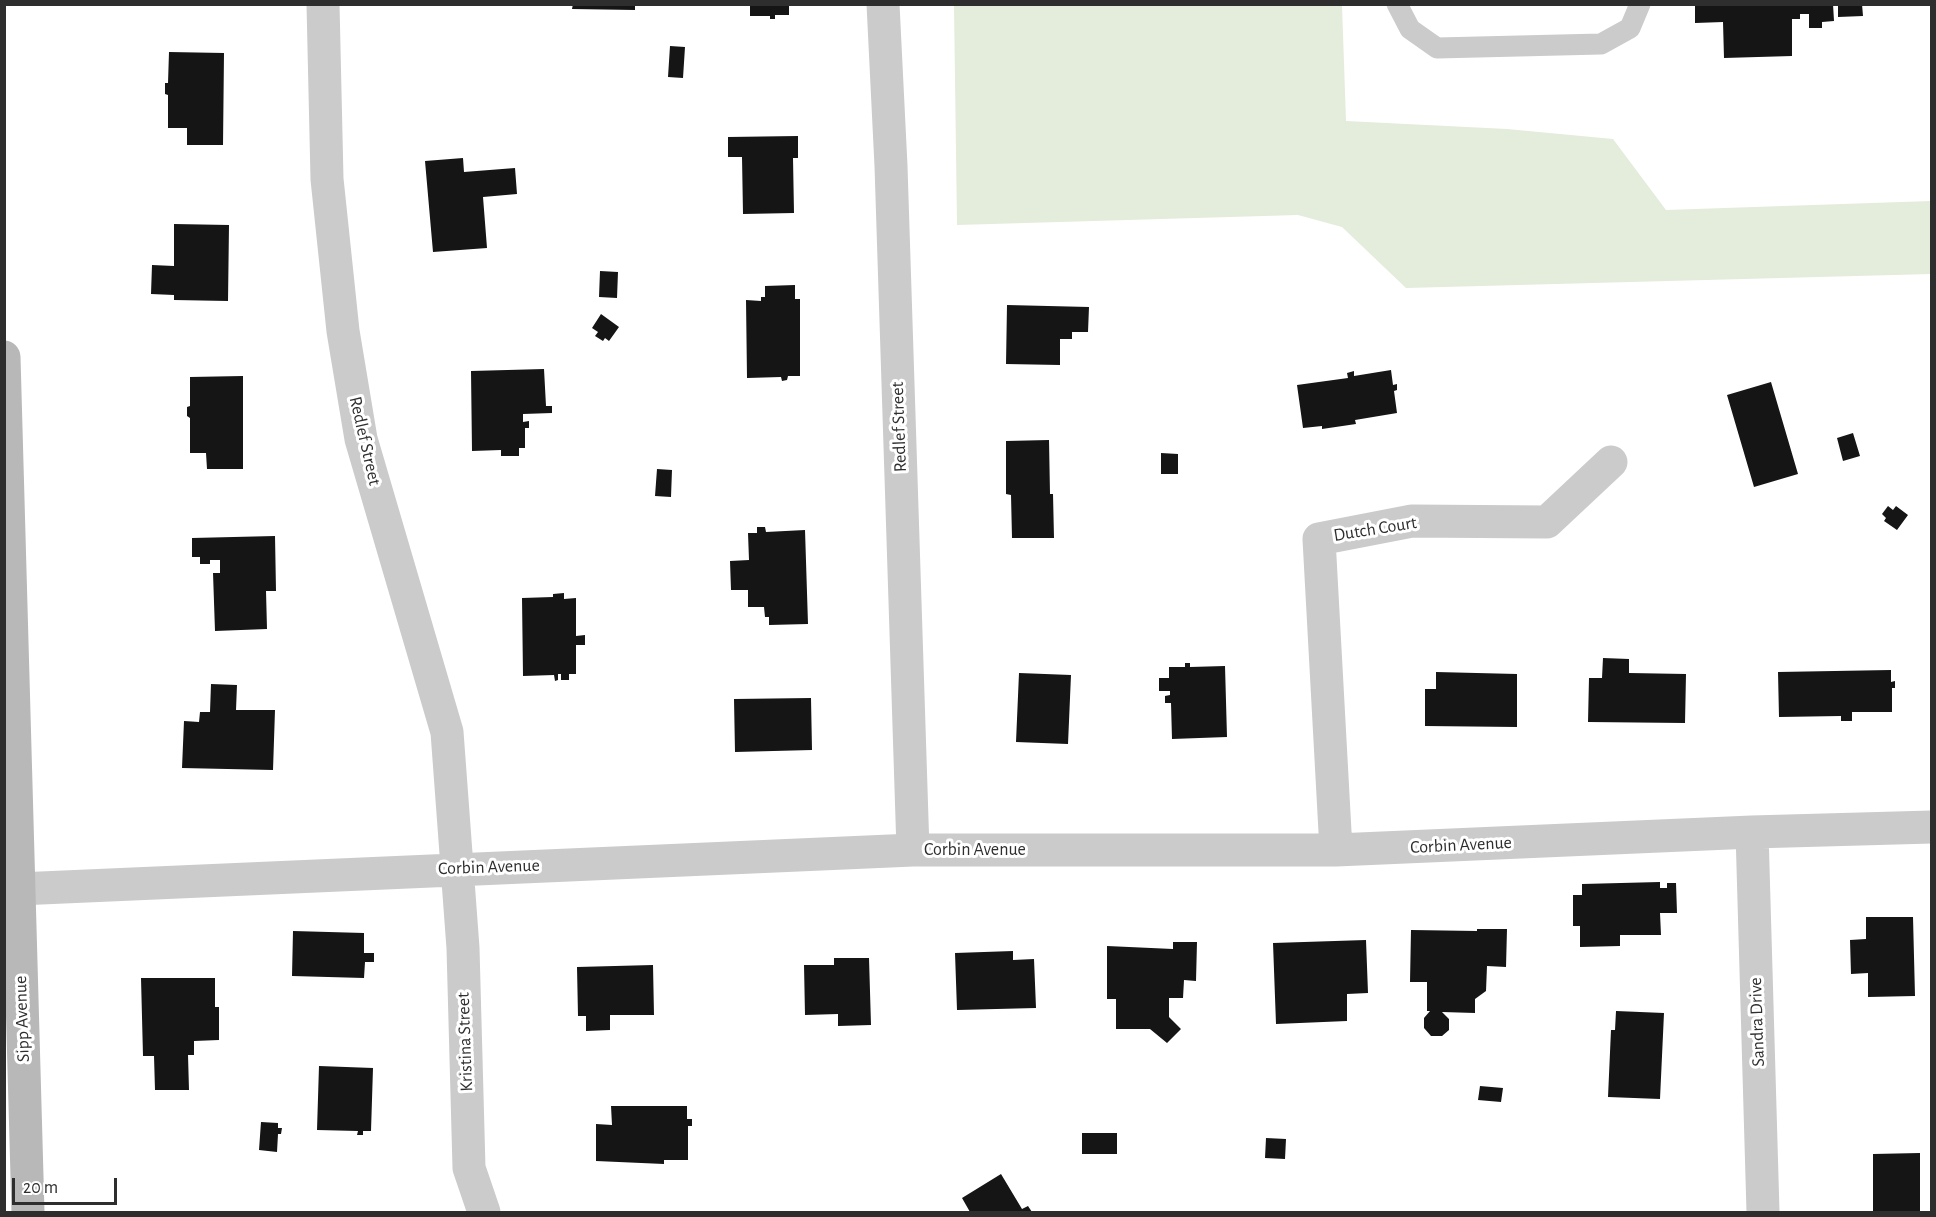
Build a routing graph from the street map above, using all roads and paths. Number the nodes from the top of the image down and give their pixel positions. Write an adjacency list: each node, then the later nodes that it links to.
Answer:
1 (323, 4): 11 (street, Redlef Street)
2 (883, 4): 9 (street, Redlef Street)
3 (1397, 4): 4 (lane)
4 (1640, 4)
5 (4, 357): 12 (street, Sipp Avenue)
6 (1611, 462): 10 (street, Dutch Court)
7 (1932, 827): 8 (street, Corbin Avenue)
8 (1752, 832): 10 (street, Corbin Avenue); 15 (street, Sandra Drive)
9 (913, 850): 10 (street, Corbin Avenue); 11 (street, Corbin Avenue)
10 (1336, 850)
11 (457, 868): 12 (street, Corbin Avenue); 14 (street, Kristina Street)
12 (18, 889): 13 (street, Sipp Avenue)
13 (28, 1212)
14 (484, 1212)
15 (1763, 1212)

